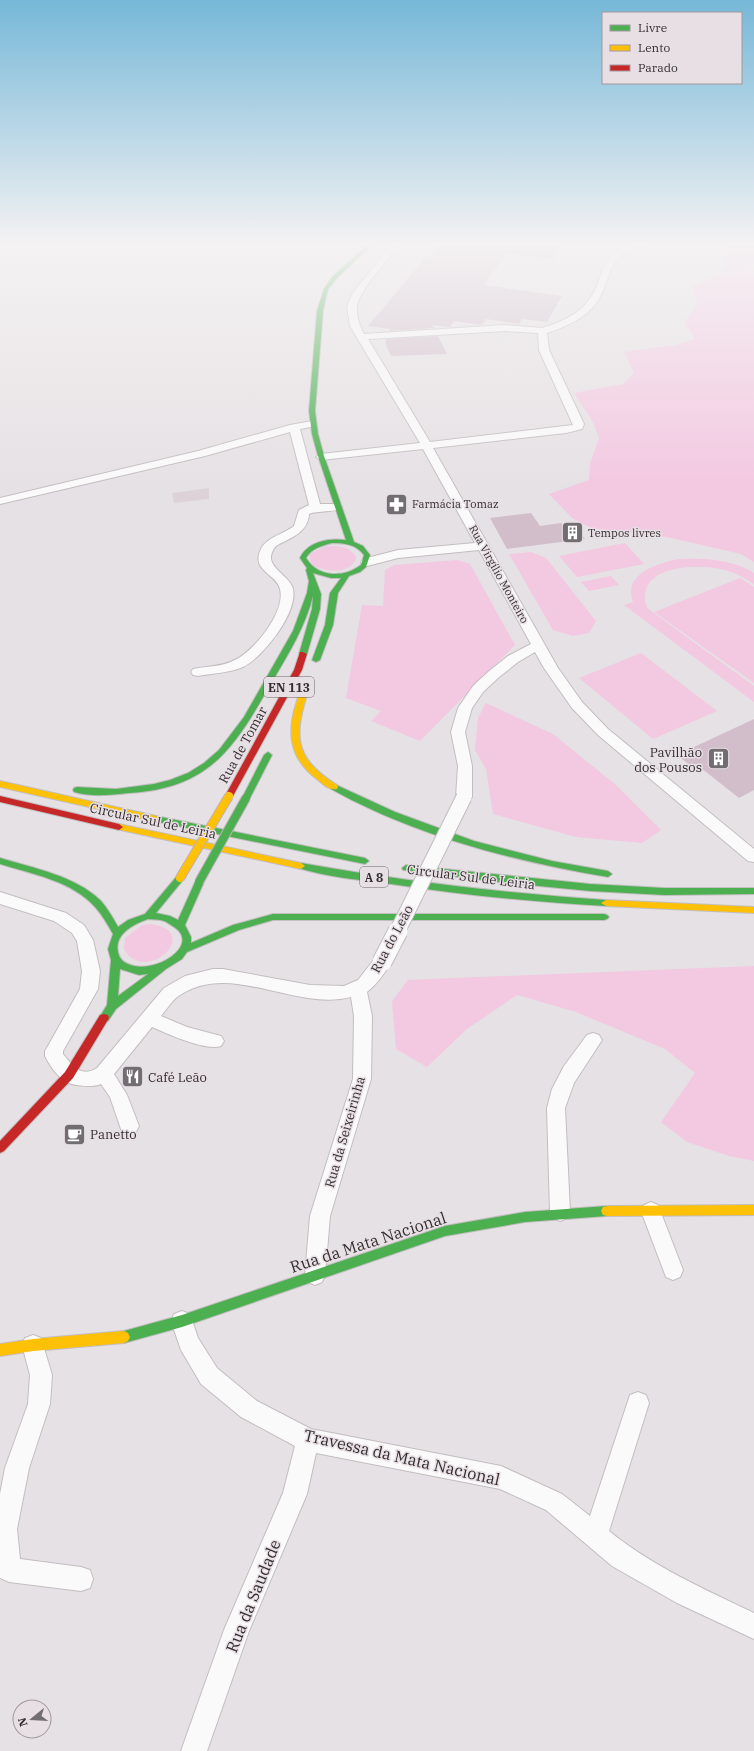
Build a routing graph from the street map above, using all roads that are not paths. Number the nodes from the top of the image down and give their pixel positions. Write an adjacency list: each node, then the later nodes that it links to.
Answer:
1 (320, 324): 6 (main road)
2 (356, 324): 5 (street, Rua Virgílio Monteiro)
3 (561, 324): 4 (street)
4 (542, 332): 5 (street); 8 (street)
5 (361, 337): 8 (street, Rua Virgílio Monteiro)
6 (312, 424): 7 (street); 9 (main road)
7 (294, 427): 10 (street); 11 (street)
8 (427, 446): 9 (street); 15 (street, Rua Virgílio Monteiro)
9 (321, 457): 12 (main road)
10 (0, 501)
11 (315, 507): 12 (street); 21 (street)
12 (336, 509): 13 (main road); 14 (main road)
13 (323, 542): 14 (main road, Rua de Tomar / EN 113); 17 (main road, Rua de Tomar / EN 113)
14 (350, 543): 16 (main road, Rua de Tomar / EN 113)
15 (483, 546): 16 (street); 20 (street, Rua Virgílio Monteiro)
16 (366, 556): 18 (main road, Rua de Tomar / EN 113)
17 (309, 570): 18 (main road, Rua de Tomar / EN 113); 19 (main road, Rua de Tomar / EN 113)
18 (346, 575): 22 (main road, Rua de Tomar / EN 113)
19 (313, 579): 25 (main road); 36 (main road, Rua de Tomar / EN 113, bridge)
20 (538, 645): 27 (street, Rua Virgílio Monteiro); 44 (street, Rua do Leão, bridge)
21 (198, 672)
22 (309, 678): 23 (main road, Rua de Tomar / EN 113); 31 (main road)
23 (287, 719)
24 (273, 745): 39 (main road, Rua de Tomar, bridge)
25 (0, 782): 29 (main road, Circular Sul de Leiria / A 8)
26 (0, 799): 35 (main road, Circular Sul de Leiria / A 8)
27 (754, 857)
28 (0, 861): 40 (main road)
29 (376, 863)
30 (399, 867): 33 (main road, Circular Sul de Leiria / A 8)
31 (616, 875)
32 (677, 882): 33 (main road)
33 (754, 891)
34 (0, 898): 50 (street)
35 (754, 911): 38 (main road)
36 (148, 916): 39 (main road, Rua de Tomar / EN 113); 40 (main road, Rua de Tomar / EN 113)
37 (612, 916): 41 (main road)
38 (699, 917)
39 (180, 925): 41 (main road)
40 (117, 933): 42 (main road)
41 (185, 949): 43 (main road)
42 (116, 960): 43 (main road); 45 (main road)
43 (161, 969): 45 (main road)
44 (358, 989): 46 (street); 57 (street, Rua da Seixeirinha)
45 (112, 1006): 50 (main road)
46 (149, 1018): 48 (street); 49 (street)
47 (593, 1040): 55 (street)
48 (215, 1041)
49 (104, 1073): 50 (street); 51 (street)
50 (70, 1075): 52 (main road)
51 (129, 1126)
52 (0, 1148)
53 (650, 1210): 54 (main road, Rua da Mata Nacional); 55 (main road, Rua da Mata Nacional); 56 (street)
54 (754, 1210)
55 (560, 1212): 57 (main road, Rua da Mata Nacional)
56 (673, 1270)
57 (315, 1275): 58 (main road, Rua da Mata Nacional)
58 (182, 1321): 59 (main road, Rua da Mata Nacional); 62 (street, Travessa da Mata Nacional)
59 (33, 1345): 60 (main road, Rua da Mata Nacional); 64 (street)
60 (0, 1350)
61 (638, 1403): 63 (street)
62 (308, 1440): 63 (street, Travessa da Mata Nacional); 66 (street, Rua da Saudade)
63 (595, 1536): 65 (street, Travessa da Mata Nacional)
64 (81, 1579)
65 (754, 1626)
66 (194, 1751)

